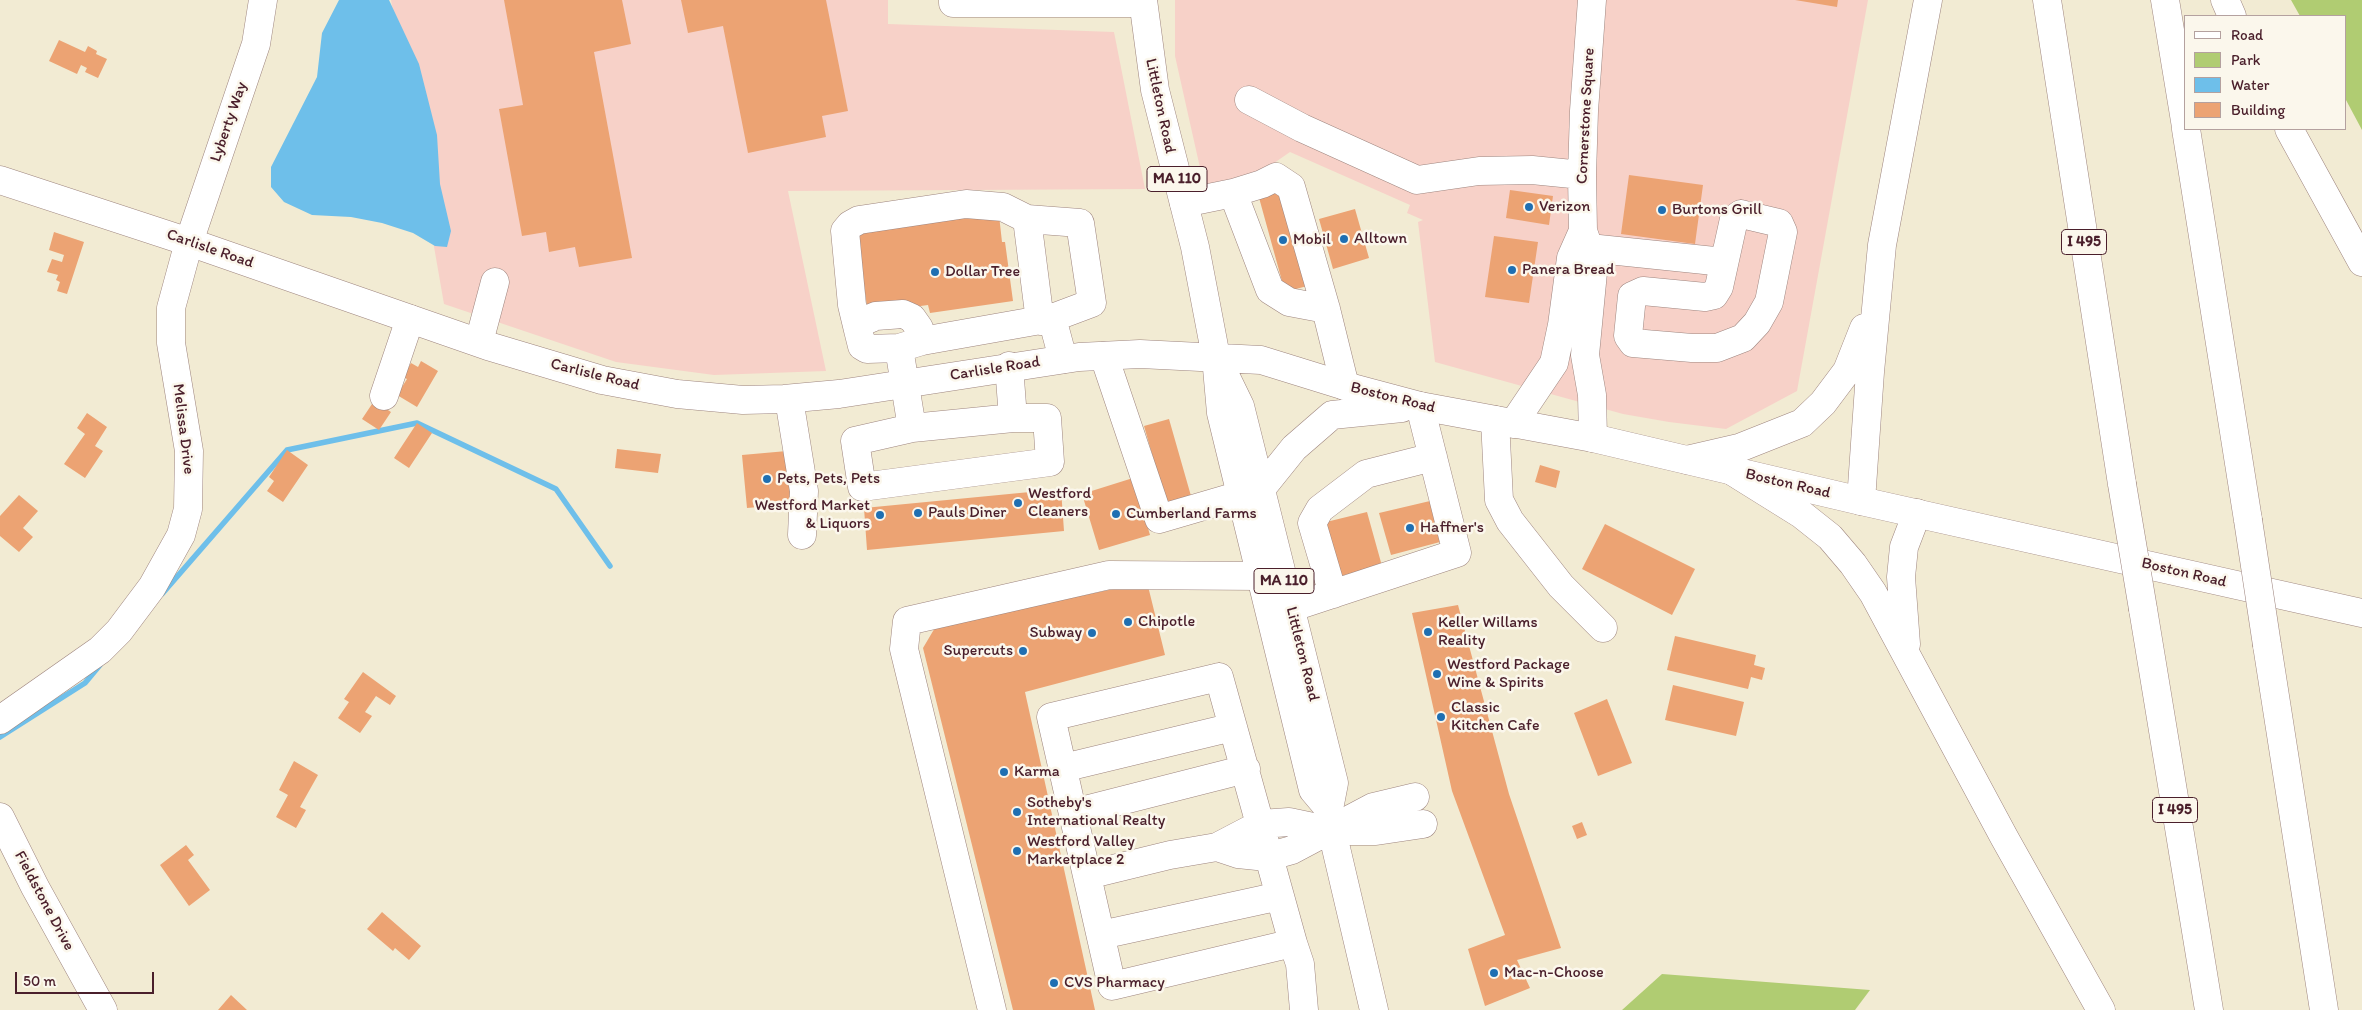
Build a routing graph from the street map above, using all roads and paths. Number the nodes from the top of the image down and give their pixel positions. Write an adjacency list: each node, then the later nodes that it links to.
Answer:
1 (263, 0): 21 (main road, Lyberty Way)
2 (953, 0): 8 (main road)
3 (1592, 0): 15 (main road, Cornerstone Square)
4 (1928, 0): 24 (main road)
5 (2047, 0): 78 (main road, I 495, bridge)
6 (2165, 0): 12 (main road)
7 (2224, 0): 10 (main road)
8 (1073, 2): 9 (main road)
9 (1143, 2): 18 (main road, Littleton Road / MA 110)
10 (2232, 15)
11 (1250, 100): 15 (main road)
12 (2184, 116)
13 (2186, 130): 79 (main road, bridge)
14 (2290, 130): 23 (main road)
15 (1582, 175): 20 (main road, Cornerstone Square)
16 (0, 180): 21 (main road, Carlisle Road)
17 (1233, 193): 18 (main road); 26 (main road); 26 (main road)
18 (1184, 202): 32 (main road, Littleton Road / MA 110)
19 (1027, 219): 28 (main road); 28 (main road); 30 (main road)
20 (1586, 239): 22 (main road); 41 (main road, Cornerstone Square); 43 (main road, Cornerstone Square)
21 (188, 242): 27 (main road, Carlisle Road); 57 (main road, Melissa Drive)
22 (1724, 262): 22 (main road)
23 (2362, 262)
24 (1880, 276): 45 (main road); 48 (main road)
25 (495, 282): 29 (main road)
26 (1326, 309): 36 (main road)
27 (410, 319): 29 (main road, Carlisle Road); 37 (main road)
28 (1046, 320): 30 (main road); 33 (main road)
29 (479, 342): 38 (main road, Carlisle Road)
30 (911, 344): 35 (main road)
31 (1104, 356): 32 (main road, Carlisle Road); 33 (main road, Carlisle Road); 47 (main road)
32 (1216, 357): 36 (main road, Boston Road); 47 (main road, Littleton Road / MA 110)
33 (1063, 360): 34 (main road, Carlisle Road)
34 (1009, 366): 35 (main road, Carlisle Road); 40 (main road)
35 (905, 384): 38 (main road, Carlisle Road); 42 (main road)
36 (1344, 386): 39 (main road, Boston Road)
37 (384, 396)
38 (789, 398): 50 (main road)
39 (1420, 406): 41 (main road, Boston Road); 44 (main road); 47 (main road)
40 (1013, 418): 42 (main road); 42 (main road)
41 (1504, 422): 43 (main road, Boston Road); 55 (main road)
42 (912, 428)
43 (1593, 438): 45 (main road, Boston Road)
44 (1433, 457): 52 (main road); 52 (main road)
45 (1687, 460): 46 (main road, Boston Road)
46 (1732, 471): 48 (main road, Boston Road); 56 (main road)
47 (1251, 492): 51 (main road, Littleton Road / MA 110); 53 (main road, Littleton Road / MA 110)
48 (1861, 501): 49 (main road, Boston Road)
49 (1918, 513): 54 (main road, Boston Road); 56 (main road)
50 (802, 535)
51 (1261, 576): 64 (main road, Littleton Road / MA 110); 74 (main road)
52 (1333, 594): 53 (main road)
53 (1290, 608): 64 (main road, Littleton Road / MA 110)
54 (2362, 613)
55 (1603, 628)
56 (1908, 658): 77 (main road)
57 (0, 720)
58 (1234, 727): 59 (main road); 59 (main road); 60 (main road)
59 (1063, 768): 62 (main road)
60 (1246, 769): 62 (main road); 65 (main road)
61 (1416, 797): 64 (main road)
62 (1073, 813): 69 (main road)
63 (0, 817): 73 (main road, Fieldstone Drive)
64 (1330, 820): 65 (main road); 66 (main road); 68 (main road); 76 (main road, Littleton Road / MA 110)
65 (1261, 824): 67 (main road); 68 (main road)
66 (1423, 824)
67 (1217, 847): 68 (main road); 69 (main road)
68 (1267, 857): 70 (main road)
69 (1088, 875): 71 (main road)
70 (1280, 896): 71 (main road); 72 (main road)
71 (1101, 936): 72 (main road)
72 (1293, 943): 75 (main road)
73 (103, 1010)
74 (992, 1010)
75 (1304, 1010)
76 (1374, 1010)
77 (2101, 1010)
78 (2209, 1010)
79 (2324, 1010)

